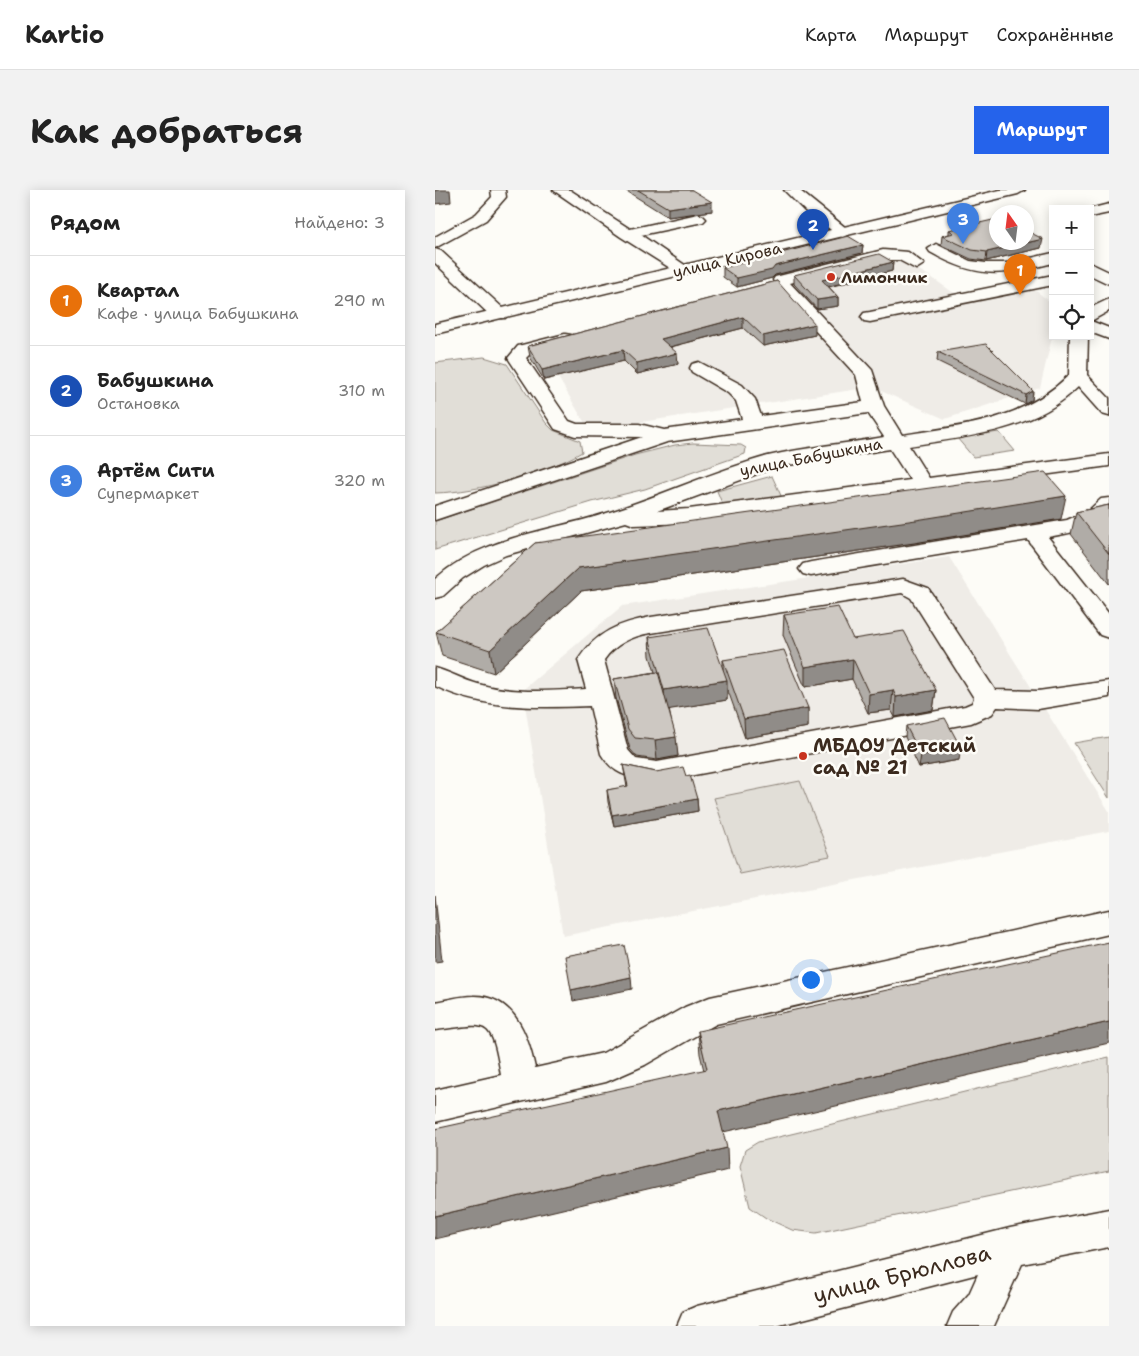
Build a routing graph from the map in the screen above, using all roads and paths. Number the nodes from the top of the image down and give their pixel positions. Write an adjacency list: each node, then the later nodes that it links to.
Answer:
1 (498, 190): 10 (street)
2 (560, 190): 9 (street)
3 (791, 190): 8 (street)
4 (1019, 190): 8 (street, улица Кирова)
5 (1109, 208): 6 (street)
6 (1094, 212)
7 (698, 220): 9 (street)
8 (843, 232): 17 (street, улица Кирова)
9 (626, 234): 17 (street)
10 (435, 243)
11 (936, 249): 13 (street)
12 (435, 254): 23 (street)
13 (1049, 259)
14 (917, 264): 32 (street)
15 (1109, 266): 16 (street)
16 (1094, 267)
17 (685, 270): 23 (street, улица Кирова)
18 (1094, 270): 19 (street)
19 (1109, 279)
20 (1049, 281): 24 (street)
21 (1109, 304): 22 (street)
22 (1094, 313)
23 (499, 314): 25 (street, улица Кирова)
24 (871, 317)
25 (436, 328)
26 (1094, 328): 27 (street)
27 (1109, 334)
28 (580, 336): 35 (street)
29 (1079, 340): 31 (street)
30 (699, 368): 34 (street)
31 (1078, 376): 33 (street); 36 (street, улица Бабушкина)
32 (874, 406): 34 (street); 36 (street)
33 (1109, 410)
34 (753, 423): 35 (street)
35 (665, 436): 40 (street)
36 (895, 442): 38 (street); 41 (street, улица Бабушкина)
37 (1109, 460): 38 (street)
38 (924, 486): 41 (street)
39 (1109, 504): 42 (street)
40 (435, 513)
41 (617, 518): 44 (street, улица Бабушкина)
42 (1034, 533): 43 (street); 46 (street)
43 (811, 569)
44 (443, 572): 45 (street, улица Бабушкина)
45 (435, 592)
46 (1109, 630)
47 (435, 676): 49 (street)
48 (1109, 689): 50 (street)
49 (601, 697): 50 (street); 50 (street)
50 (987, 698)
51 (1109, 922): 53 (street)
52 (435, 1016): 53 (street)
53 (521, 1088): 54 (street)
54 (435, 1106)
55 (1109, 1228): 56 (street, улица Брюллова)
56 (1010, 1247): 57 (street, улица Брюллова); 58 (street)
57 (697, 1326)
58 (967, 1326)

